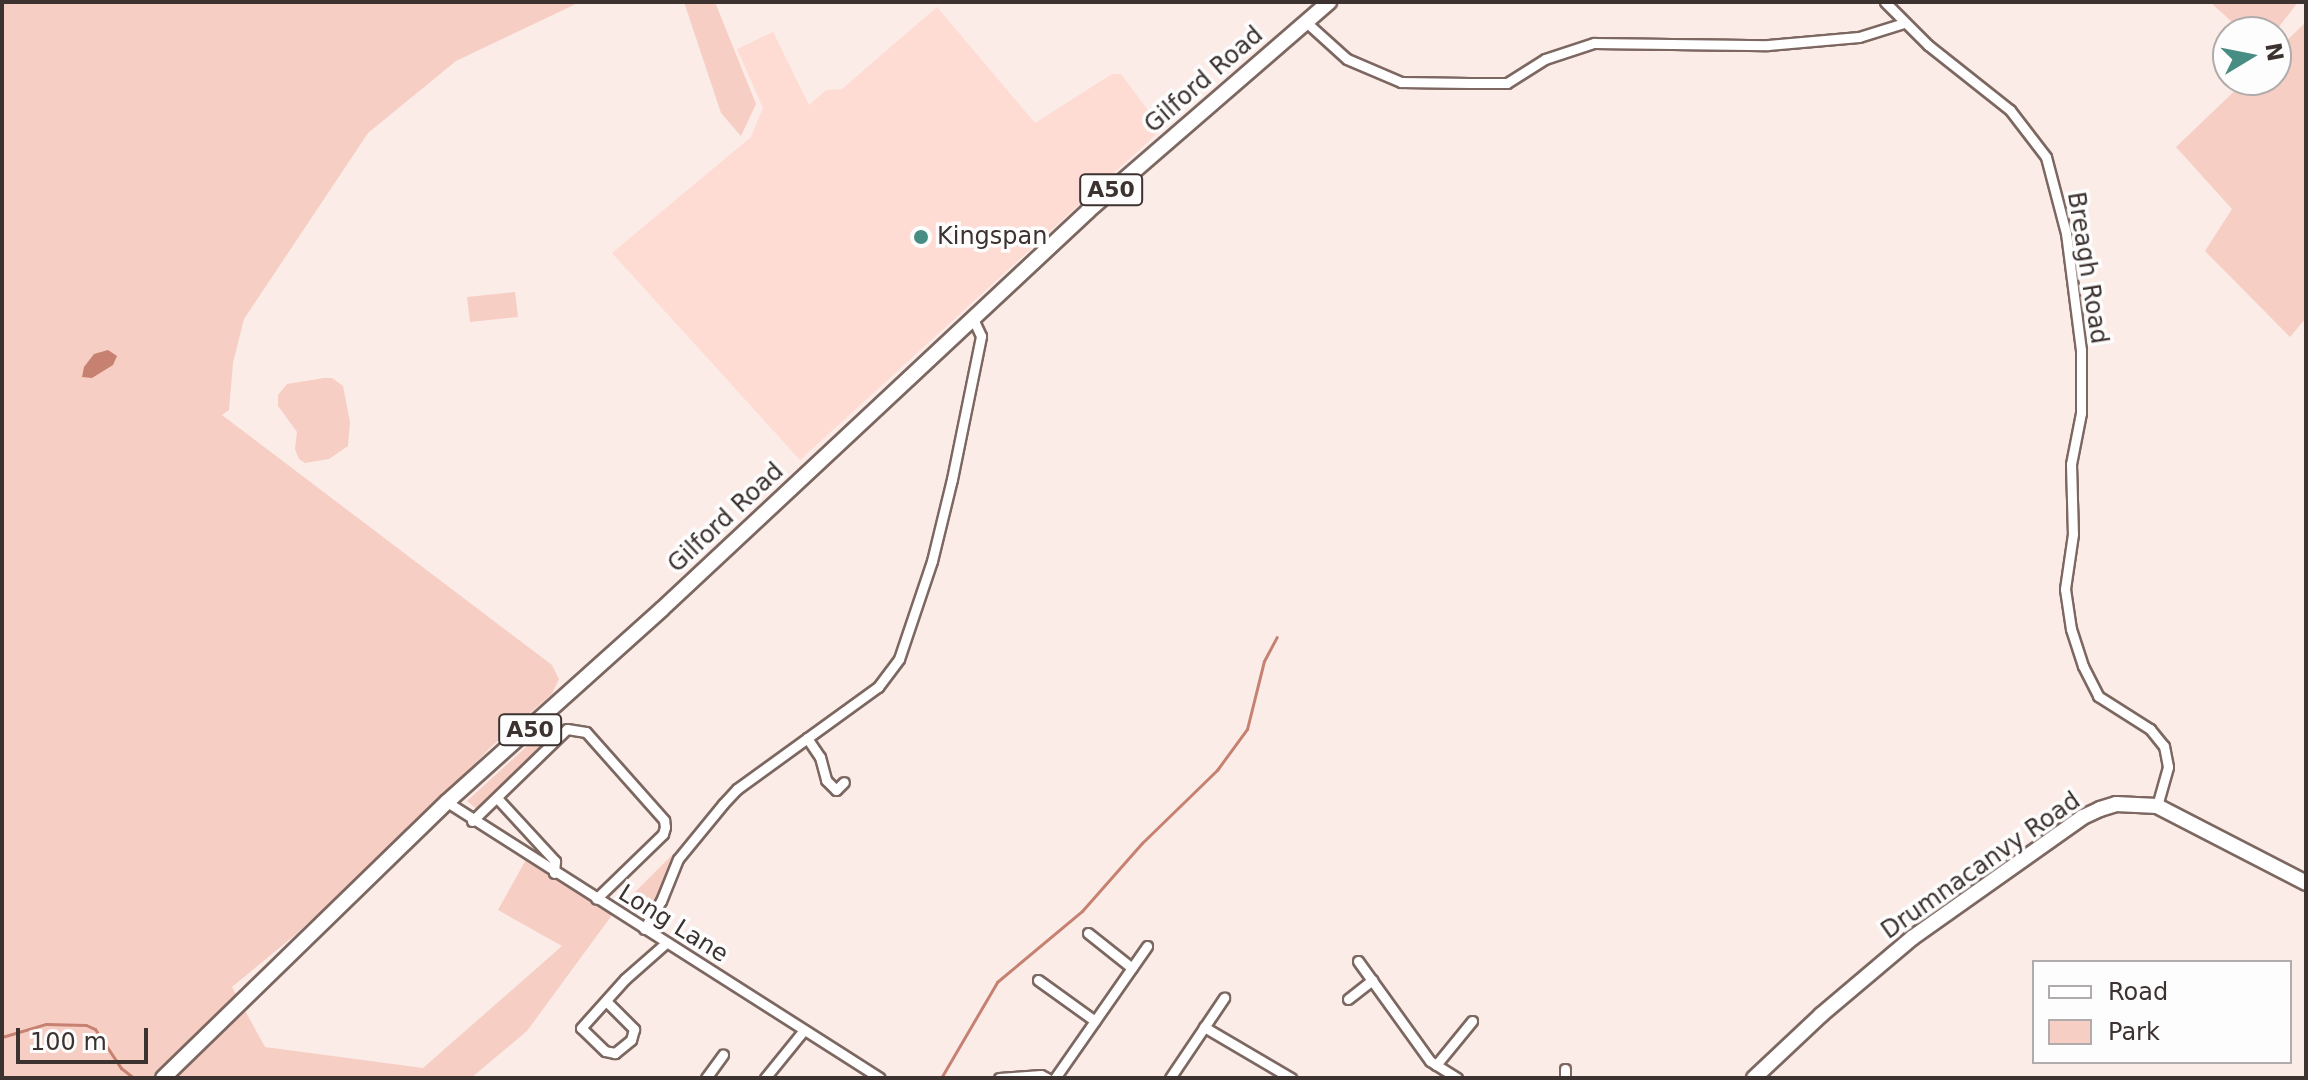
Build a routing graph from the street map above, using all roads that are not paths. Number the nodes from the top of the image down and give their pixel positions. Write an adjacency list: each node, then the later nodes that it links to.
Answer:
1 (1329, 2): 3 (main road, Gilford Road / A50)
2 (1885, 2): 4 (street, Breagh Road)
3 (1306, 22): 4 (street); 5 (main road, Gilford Road / A50)
4 (1904, 23): 10 (street, Breagh Road)
5 (972, 317): 6 (street); 9 (main road, Gilford Road / A50)
6 (807, 738): 7 (street); 15 (street)
7 (844, 782)
8 (497, 798): 11 (street); 12 (street); 14 (street)
9 (447, 802): 11 (street, Long Lane); 33 (main road, Gilford Road / A50)
10 (2157, 806): 13 (main road, Drumnacanvy Road); 42 (main road, Drumnacanvy Road)
11 (472, 821): 12 (street, Long Lane)
12 (554, 873): 14 (street, Long Lane)
13 (2306, 883)
14 (596, 899): 15 (street, Long Lane)
15 (644, 929): 17 (street, Long Lane)
16 (1088, 933): 20 (street)
17 (666, 943): 25 (street); 29 (street, Long Lane)
18 (1147, 946): 20 (street)
19 (1358, 961): 22 (street)
20 (1132, 968): 26 (street)
21 (1038, 980): 26 (street)
22 (1372, 980): 24 (street); 31 (street)
23 (1224, 998): 28 (street)
24 (1348, 999)
25 (606, 1001): 25 (street)
26 (1095, 1021): 39 (street)
27 (1472, 1021): 31 (street)
28 (1204, 1027): 32 (street); 40 (street)
29 (804, 1030): 35 (street); 36 (street, Long Lane)
30 (723, 1055): 34 (street)
31 (1436, 1065): 41 (street)
32 (1284, 1076)
33 (163, 1078)
34 (706, 1078)
35 (765, 1078)
36 (880, 1078)
37 (999, 1078): 38 (street)
38 (1047, 1078)
39 (1055, 1078)
40 (1170, 1078)
41 (1457, 1078)
42 (1754, 1078)

